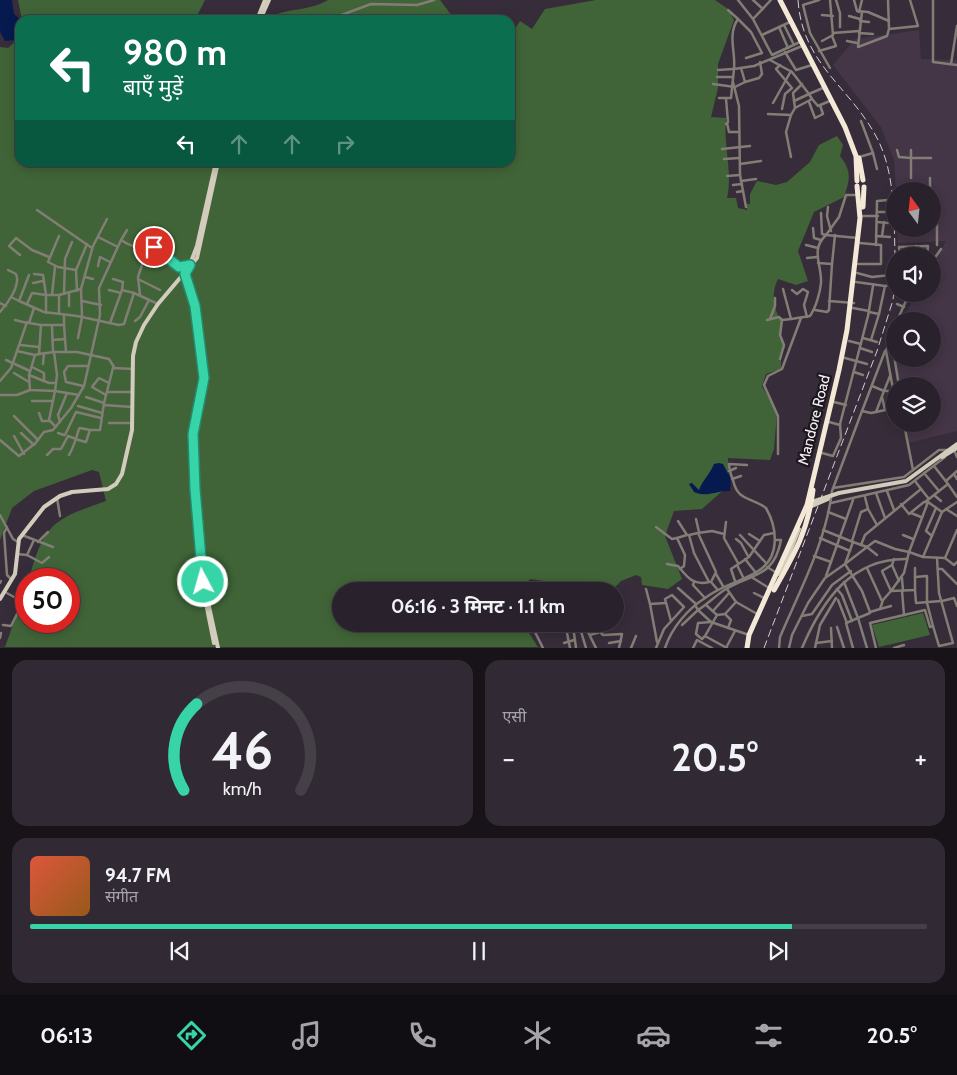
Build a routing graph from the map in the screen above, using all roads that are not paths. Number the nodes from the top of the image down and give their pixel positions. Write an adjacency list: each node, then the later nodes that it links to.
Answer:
1 (267, 0): 20 (main road)
2 (434, 0): 21 (street)
3 (738, 0): 26 (street)
4 (753, 0): 17 (street)
5 (782, 0): 29 (highway, Mandore Road); 92 (highway, Mandore Road)
6 (802, 0): 16 (street)
7 (819, 0): 16 (street)
8 (830, 0): 23 (street)
9 (836, 0): 34 (street)
10 (854, 0): 19 (street)
11 (862, 0): 19 (street)
12 (888, 0): 28 (street)
13 (910, 0): 35 (street)
14 (933, 0): 52 (street)
15 (768, 1): 17 (street)
16 (803, 5): 46 (street)
17 (763, 9): 26 (street)
18 (728, 10): 25 (street)
19 (860, 12): 27 (street); 28 (street)
20 (261, 15)
21 (341, 15)
22 (822, 15): 23 (street)
23 (832, 16): 39 (street)
24 (849, 16): 27 (street)
25 (738, 19): 48 (street); 58 (street)
26 (753, 19): 38 (street)
27 (860, 20): 30 (street); 36 (street)
28 (889, 20): 35 (street)
29 (791, 22): 31 (street); 43 (highway, Mandore Road)
30 (870, 22)
31 (784, 25): 33 (street); 44 (street)
32 (957, 26): 52 (street)
33 (778, 27): 38 (street); 45 (street)
34 (840, 27)
35 (889, 29): 42 (street)
36 (859, 32): 37 (street); 39 (street); 42 (street)
37 (872, 34)
38 (762, 35): 45 (street)
39 (832, 35): 40 (street); 46 (street)
40 (822, 41)
41 (847, 41): 42 (street)
42 (857, 43)
43 (801, 44): 44 (street); 47 (street); 55 (highway, Mandore Road)
44 (794, 45): 45 (street)
45 (788, 48)
46 (820, 51): 57 (street)
47 (786, 52): 50 (street); 55 (street)
48 (762, 53): 49 (street); 50 (street)
49 (746, 58)
50 (768, 60): 51 (street); 54 (street)
51 (760, 62): 56 (street); 64 (street)
52 (951, 64): 53 (street)
53 (957, 64)
54 (780, 65): 60 (street); 63 (street)
55 (812, 65): 68 (highway, Mandore Road)
56 (741, 68): 58 (street); 64 (street)
57 (830, 68)
58 (734, 69): 59 (street); 62 (street)
59 (718, 70)
60 (791, 71): 63 (street); 66 (street)
61 (717, 77): 62 (street)
62 (733, 77): 67 (street)
63 (785, 79): 69 (street); 78 (street)
64 (745, 82): 67 (street)
65 (713, 84): 67 (street)
66 (802, 84): 70 (street); 71 (street)
67 (733, 85): 73 (street); 85 (street)
68 (825, 88): 71 (street); 75 (highway, Mandore Road)
69 (789, 91): 70 (street); 80 (street)
70 (794, 93): 76 (street)
71 (809, 94): 74 (street); 76 (street)
72 (718, 98): 73 (street)
73 (726, 99): 85 (street)
74 (812, 100): 77 (street); 79 (street)
75 (832, 100): 79 (street); 108 (highway, Mandore Road)
76 (794, 101): 81 (street)
77 (809, 102): 79 (street); 81 (street)
78 (773, 103)
79 (820, 105)
80 (782, 108)
81 (795, 108): 83 (street)
82 (768, 114): 83 (street)
83 (791, 116): 93 (street)
84 (861, 120): 91 (street)
85 (738, 132): 87 (street)
86 (750, 146): 87 (street)
87 (739, 148): 88 (street); 94 (street)
88 (722, 149)
89 (897, 150): 95 (street)
90 (912, 150): 95 (street)
91 (873, 153): 92 (street); 101 (street)
92 (859, 156): 108 (highway, Mandore Road)
93 (791, 157)
94 (739, 158): 97 (street); 99 (street)
95 (911, 158): 96 (street); 104 (street)
96 (931, 158)
97 (724, 159)
98 (761, 160): 99 (street)
99 (740, 164): 102 (street)
100 (216, 167): 162 (main road)
101 (877, 168)
102 (740, 175): 103 (street); 107 (street)
103 (727, 176)
104 (911, 178)
105 (930, 178): 109 (street)
106 (756, 179): 107 (street)
107 (742, 182): 110 (street); 111 (street)
108 (859, 182): 113 (highway, Mandore Road); 121 (highway, Mandore Road)
109 (930, 182)
110 (733, 185)
111 (743, 191): 112 (street); 115 (street)
112 (737, 192)
113 (859, 195): 128 (street); 139 (highway, Mandore Road)
114 (886, 200): 119 (street)
115 (746, 207)
116 (828, 207): 128 (street)
117 (37, 210): 141 (street)
118 (822, 212): 129 (street)
119 (878, 212): 120 (street); 122 (street)
120 (886, 212)
121 (862, 216): 122 (street); 139 (highway, Mandore Road)
122 (878, 216): 124 (street)
123 (107, 219): 135 (street)
124 (877, 222): 125 (street); 132 (street)
125 (884, 222): 133 (street)
126 (813, 228): 138 (street)
127 (127, 230): 137 (street)
128 (831, 231): 129 (street)
129 (826, 235): 130 (street); 138 (street)
130 (835, 235): 139 (street); 157 (street)
131 (59, 236): 152 (street)
132 (876, 236): 133 (street); 143 (street)
133 (882, 236): 134 (street)
134 (886, 236)
135 (98, 237): 146 (street); 149 (street)
136 (937, 238): 144 (street)
137 (121, 240): 146 (street); 162 (street)
138 (821, 240): 150 (street)
139 (859, 240): 143 (street); 158 (highway, Mandore Road); 204 (highway, Mandore Road)
140 (72, 242): 163 (street)
141 (87, 244): 149 (street); 165 (street)
142 (806, 245): 150 (street)
143 (876, 245): 158 (street)
144 (937, 245)
145 (916, 246): 147 (street); 148 (street)
146 (118, 247): 155 (street)
147 (899, 247)
148 (928, 247)
149 (92, 248): 171 (street)
150 (818, 248): 153 (street)
151 (20, 255): 152 (street)
152 (49, 257): 160 (street)
153 (817, 257): 154 (street); 156 (street)
154 (806, 258)
155 (110, 262): 161 (street); 206 (street)
156 (818, 263): 157 (street); 211 (street)
157 (832, 264): 199 (street)
158 (858, 264): 166 (highway, Mandore Road)
159 (142, 265): 174 (street)
160 (55, 266): 163 (street); 191 (street)
161 (98, 266)
162 (189, 267): 168 (main road)
163 (63, 269): 165 (street); 189 (street)
164 (8, 270): 194 (street)
165 (76, 270): 185 (street)
166 (857, 272): 170 (street); 176 (highway, Mandore Road)
167 (34, 274): 175 (street)
168 (185, 274): 203 (main road); 528 (main road)
169 (29, 275): 197 (street)
170 (886, 276)
171 (84, 277): 172 (street); 180 (street)
172 (94, 279)
173 (113, 279): 186 (street)
174 (138, 279): 183 (street); 193 (street)
175 (44, 281): 177 (street); 190 (street)
176 (856, 282): 178 (street); 204 (highway, Mandore Road)
177 (33, 283)
178 (873, 286): 179 (street); 213 (street)
179 (884, 286): 218 (street)
180 (81, 289): 185 (street); 198 (street)
181 (783, 289): 222 (street)
182 (109, 290): 186 (street)
183 (160, 290)
184 (792, 290): 220 (street)
185 (76, 291): 187 (street)
186 (121, 291): 188 (street); 228 (street)
187 (69, 293): 189 (street); 208 (street)
188 (134, 293): 193 (street); 228 (street)
189 (64, 294): 192 (street)
190 (46, 295): 191 (street); 202 (street); 215 (street)
191 (52, 295): 192 (street)
192 (59, 295): 216 (street)
193 (140, 295): 196 (street)
194 (11, 297): 197 (street); 207 (street)
195 (776, 298): 225 (street)
196 (150, 300): 203 (street); 226 (street)
197 (19, 301): 202 (street)
198 (82, 301): 206 (street); 219 (street)
199 (829, 301): 204 (street); 211 (street)
200 (906, 302): 209 (street)
201 (0, 303): 207 (street)
202 (27, 304): 210 (street)
203 (158, 304): 263 (main road)
204 (852, 304): 213 (street); 237 (highway, Mandore Road); 398 (highway, Mandore Road)
205 (896, 304): 209 (street)
206 (101, 305): 224 (street)
207 (6, 306): 212 (street)
208 (69, 306)
209 (904, 307): 214 (street)
210 (34, 308): 215 (street); 227 (street)
211 (814, 310): 220 (street)
212 (0, 312)
213 (869, 312): 218 (street); 233 (street)
214 (902, 312)
215 (46, 313): 216 (street)
216 (59, 314): 217 (street)
217 (64, 314): 219 (street); 230 (street)
218 (880, 314): 236 (street)
219 (82, 317): 224 (street); 232 (street)
220 (807, 317): 221 (street)
221 (801, 318): 222 (street); 323 (street)
222 (791, 319): 225 (street)
223 (15, 320): 227 (street)
224 (99, 320): 228 (street); 249 (street)
225 (782, 320): 252 (street)
226 (135, 321)
227 (28, 323): 229 (street); 239 (street)
228 (110, 323)
229 (42, 325): 231 (street); 241 (street)
230 (64, 325): 231 (street); 234 (street)
231 (52, 326): 235 (street)
232 (78, 338)
233 (863, 338): 236 (street); 240 (street)
234 (65, 339): 235 (street); 246 (street)
235 (52, 340): 245 (street)
236 (871, 340): 238 (street)
237 (848, 341): 240 (street); 251 (highway, Mandore Road)
238 (877, 342)
239 (20, 344): 241 (street); 243 (street)
240 (861, 344): 242 (street)
241 (39, 348): 250 (street)
242 (860, 348): 247 (street); 254 (street)
243 (17, 351): 250 (street); 255 (street)
244 (886, 351): 277 (street)
245 (53, 352): 246 (street); 248 (street); 262 (street)
246 (66, 352): 249 (street)
247 (872, 352)
248 (44, 353): 250 (street); 256 (street)
249 (90, 354): 258 (street); 260 (street)
250 (37, 355): 259 (street)
251 (845, 358): 254 (street); 290 (highway, Mandore Road)
252 (780, 359)
253 (6, 360): 255 (street)
254 (857, 361): 257 (street); 266 (street)
255 (13, 363): 264 (street); 271 (street)
256 (43, 364)
257 (867, 364)
258 (87, 366): 265 (street); 276 (street)
259 (31, 367): 264 (street); 272 (street)
260 (114, 367): 263 (street); 275 (street)
261 (889, 367): 270 (street)
262 (56, 369): 265 (street); 274 (street)
263 (132, 369): 281 (main road)
264 (30, 371): 268 (street)
265 (64, 372): 276 (street)
266 (854, 372): 269 (street); 292 (street)
267 (14, 373): 273 (street)
268 (29, 375): 272 (street); 273 (street)
269 (863, 375)
270 (890, 375): 280 (street)
271 (0, 380)
272 (44, 380): 274 (street)
273 (29, 382): 278 (street)
274 (57, 383): 279 (street)
275 (109, 383): 283 (street); 283 (street)
276 (84, 386): 285 (street)
277 (872, 386): 280 (street); 295 (street)
278 (30, 390): 279 (street); 284 (street)
279 (55, 391): 282 (street); 289 (street)
280 (884, 391): 286 (street)
281 (132, 392): 283 (street); 294 (main road)
282 (68, 393): 285 (street); 303 (street)
283 (106, 393): 291 (street)
284 (0, 395)
285 (80, 395): 303 (street)
286 (882, 396): 296 (street); 297 (street)
287 (86, 397): 291 (street)
288 (32, 401): 289 (street)
289 (53, 401): 302 (street)
290 (834, 402): 292 (street); 304 (highway, Mandore Road)
291 (104, 404): 294 (street); 299 (street)
292 (846, 405): 307 (street)
293 (78, 406): 299 (street)
294 (133, 408): 306 (main road)
295 (862, 410): 297 (street); 341 (street)
296 (885, 410): 297 (street)
297 (876, 412)
298 (39, 413): 302 (street)
299 (102, 413): 301 (street)
300 (14, 416): 317 (street)
301 (101, 418): 309 (street); 313 (street)
302 (50, 421): 308 (street)
303 (60, 422): 308 (street)
304 (829, 422): 307 (street); 321 (highway, Mandore Road)
305 (109, 423): 306 (street)
306 (133, 423): 349 (main road)
307 (840, 425): 321 (street)
308 (56, 427): 317 (street)
309 (90, 430): 315 (street); 315 (street)
310 (906, 432): 330 (street)
311 (21, 433): 318 (street)
312 (58, 433): 313 (street)
313 (66, 435): 315 (street); 324 (street)
314 (14, 436): 322 (street)
315 (76, 439): 325 (street)
316 (0, 440): 322 (street)
317 (38, 440): 318 (street)
318 (34, 445): 322 (street)
319 (956, 447): 320 (main road); 326 (street)
320 (948, 452): 328 (street); 330 (street); 435 (main road)
321 (822, 453): 435 (highway, Mandore Road)
322 (24, 454)
323 (778, 454)
324 (47, 455)
325 (69, 455)
326 (957, 457)
327 (747, 465): 331 (street)
328 (934, 466): 333 (street); 340 (street)
329 (736, 468): 331 (street)
330 (913, 470): 339 (street)
331 (729, 471): 336 (street)
332 (957, 471): 334 (street)
333 (924, 473): 338 (street); 344 (street)
334 (954, 474): 337 (street); 340 (street)
335 (741, 476): 336 (street)
336 (732, 479): 378 (street)
337 (957, 479)
338 (915, 480): 342 (street); 343 (street)
339 (878, 481): 341 (street); 345 (street)
340 (947, 483): 344 (street); 346 (street)
341 (833, 488): 354 (street)
342 (921, 489): 351 (street); 355 (street)
343 (887, 491): 345 (street); 359 (street)
344 (939, 491): 347 (street)
345 (878, 493): 348 (street); 367 (street)
346 (956, 494)
347 (934, 495): 351 (street); 352 (street)
348 (865, 497): 350 (street); 357 (street)
349 (57, 498): 364 (street); 383 (main road)
350 (853, 500): 354 (street); 369 (street)
351 (928, 501): 356 (street); 362 (street); 366 (street)
352 (941, 502)
353 (957, 502): 358 (street)
354 (831, 503): 360 (street)
355 (901, 504): 359 (street); 362 (street)
356 (936, 508): 361 (street); 386 (street)
357 (868, 509): 372 (street); 399 (street)
358 (946, 509): 361 (street); 365 (street)
359 (894, 510): 367 (street)
360 (828, 512): 369 (street); 375 (street)
361 (942, 512): 386 (street)
362 (911, 513): 366 (street)
363 (0, 515): 373 (street)
364 (60, 516)
365 (957, 516)
366 (922, 517): 390 (street)
367 (885, 518): 372 (street)
368 (696, 519): 377 (street)
369 (846, 519): 387 (street)
370 (678, 521): 384 (street)
371 (726, 522): 380 (street)
372 (877, 525): 401 (street)
373 (7, 527): 396 (street); 442 (street)
374 (656, 527): 388 (street)
375 (823, 530): 387 (street); 389 (street)
376 (48, 532): 397 (street)
377 (699, 533): 380 (street); 384 (street); 434 (street)
378 (774, 533): 393 (street); 395 (street)
379 (957, 533): 415 (street)
380 (724, 534): 422 (street)
381 (749, 534): 395 (street)
382 (903, 534): 390 (street)
383 (22, 535): 391 (street); 396 (main road)
384 (688, 535): 388 (street); 446 (street)
385 (740, 536): 405 (street)
386 (932, 536): 413 (street)
387 (840, 537): 399 (street); 400 (street)
388 (677, 538): 431 (street)
389 (820, 538): 400 (street); 410 (street)
390 (913, 539): 406 (street)
391 (34, 540): 397 (street); 408 (street)
392 (736, 540): 412 (street)
393 (775, 540): 394 (street); 420 (street)
394 (781, 540): 398 (street); 426 (street)
395 (760, 541): 405 (street)
396 (18, 542): 407 (main road)
397 (38, 542): 402 (street)
398 (791, 542): 435 (highway, Mandore Road)
399 (852, 542): 401 (street); 404 (street)
400 (837, 545): 404 (street); 419 (street)
401 (861, 545): 403 (street)
402 (53, 547)
403 (867, 547): 406 (street); 409 (street); 423 (street)
404 (850, 551): 423 (street)
405 (753, 552): 412 (street); 420 (street)
406 (909, 552): 413 (street); 418 (street)
407 (17, 554): 408 (street); 442 (main road)
408 (27, 555): 411 (street)
409 (877, 555)
410 (814, 556): 419 (street); 540 (street)
411 (49, 557)
412 (749, 557): 416 (street)
413 (923, 557): 414 (street)
414 (937, 558): 415 (street); 429 (street)
415 (945, 558): 424 (street)
416 (745, 559): 422 (street); 433 (street)
417 (894, 559): 418 (street); 425 (street); 427 (street)
418 (907, 559): 438 (street)
419 (831, 562): 441 (street)
420 (766, 563): 433 (street)
421 (667, 564): 431 (street)
422 (737, 564): 437 (street); 443 (street)
423 (845, 564): 432 (street); 441 (street)
424 (955, 564): 430 (street)
425 (892, 565): 444 (street); 456 (street)
426 (767, 567): 435 (street); 440 (street)
427 (867, 568): 436 (street); 465 (street)
428 (915, 568): 439 (street)
429 (938, 568): 448 (street); 466 (street)
430 (957, 568)
431 (680, 569): 445 (street)
432 (851, 572): 436 (street); 485 (street)
433 (756, 573): 437 (street)
434 (716, 574): 446 (street); 449 (street)
435 (781, 574): 452 (highway, Mandore Road); 527 (highway, Mandore Road)
436 (853, 576): 447 (street); 480 (street)
437 (743, 577): 443 (street)
438 (902, 577): 444 (street); 457 (street)
439 (915, 577): 455 (street); 469 (street)
440 (753, 578): 449 (street); 452 (street)
441 (825, 578): 485 (street)
442 (13, 579): 458 (main road)
443 (735, 580): 449 (street)
444 (899, 581): 456 (street)
445 (694, 582): 446 (street); 462 (street)
446 (710, 582): 451 (street)
447 (844, 582): 453 (street); 486 (street)
448 (957, 584)
449 (725, 587): 451 (street); 459 (street); 472 (street)
450 (678, 588): 471 (street)
451 (718, 589): 462 (street)
452 (771, 589): 464 (highway, Mandore Road)
453 (837, 589): 488 (street); 490 (street)
454 (646, 590): 470 (street)
455 (915, 590): 457 (street); 469 (street)
456 (891, 591): 457 (street); 465 (street)
457 (902, 591): 484 (street)
458 (5, 592): 463 (main road); 493 (street)
459 (729, 593): 467 (street); 478 (street)
460 (754, 593): 464 (street)
461 (955, 597): 466 (street); 474 (street)
462 (705, 598): 471 (street)
463 (0, 599)
464 (766, 599): 483 (highway, Mandore Road)
465 (882, 601): 476 (street)
466 (941, 601): 469 (street); 519 (street)
467 (736, 602): 481 (street); 483 (street)
468 (666, 603): 470 (street); 475 (street); 487 (street)
469 (928, 603): 495 (street)
470 (650, 604): 522 (street)
471 (695, 604): 477 (street); 479 (street)
472 (706, 605): 477 (street); 478 (street)
473 (891, 606): 476 (street)
474 (957, 606)
475 (684, 607): 479 (street); 487 (street)
476 (880, 609): 480 (street)
477 (698, 610): 489 (street); 492 (street)
478 (713, 610): 482 (street)
479 (688, 612): 537 (street)
480 (870, 612): 486 (street)
481 (725, 614): 482 (street); 497 (street)
482 (717, 615): 489 (street)
483 (758, 615): 509 (highway, Mandore Road)
484 (904, 615): 495 (street); 506 (street)
485 (802, 616): 541 (street)
486 (858, 618): 488 (street); 510 (street)
487 (671, 620): 522 (street)
488 (852, 621): 491 (street)
489 (711, 622): 497 (street); 512 (street); 512 (street)
490 (813, 622): 494 (street); 542 (street)
491 (847, 623): 494 (street); 546 (street)
492 (682, 624)
493 (3, 625)
494 (820, 625): 523 (street)
495 (933, 626): 525 (street)
496 (837, 627): 545 (street)
497 (728, 628): 499 (street)
498 (831, 628): 517 (street)
499 (735, 631): 509 (street); 526 (street)
500 (535, 632): 529 (street)
501 (568, 632): 515 (street)
502 (574, 632): 514 (street)
503 (581, 632): 532 (street)
504 (588, 632): 508 (street)
505 (602, 632): 508 (street); 516 (street)
506 (872, 632): 510 (street); 548 (street)
507 (1, 633): 513 (street)
508 (590, 635): 533 (street)
509 (749, 635): 527 (highway, Mandore Road)
510 (864, 635): 547 (street)
511 (636, 636): 535 (street)
512 (705, 636): 518 (street)
513 (0, 638)
514 (575, 640): 515 (street); 531 (street)
515 (569, 641): 520 (street); 530 (street)
516 (622, 641): 521 (street); 534 (street)
517 (832, 641): 523 (street); 544 (street)
518 (717, 642): 526 (street); 539 (street)
519 (954, 642): 525 (street); 551 (street)
520 (564, 643)
521 (609, 643)
522 (658, 643): 536 (street)
523 (816, 643): 543 (street)
524 (904, 644): 549 (street)
525 (939, 646): 550 (street)
526 (727, 647)
527 (747, 647)
528 (216, 648)
529 (543, 648)
530 (570, 648)
531 (576, 648)
532 (586, 648)
533 (596, 648)
534 (619, 648)
535 (631, 648)
536 (656, 648)
537 (665, 648)
538 (693, 648): 539 (street)
539 (712, 648)
540 (780, 648)
541 (789, 648)
542 (802, 648)
543 (814, 648)
544 (832, 648)
545 (844, 648)
546 (854, 648)
547 (867, 648)
548 (876, 648)
549 (894, 648)
550 (934, 648)
551 (952, 648)

